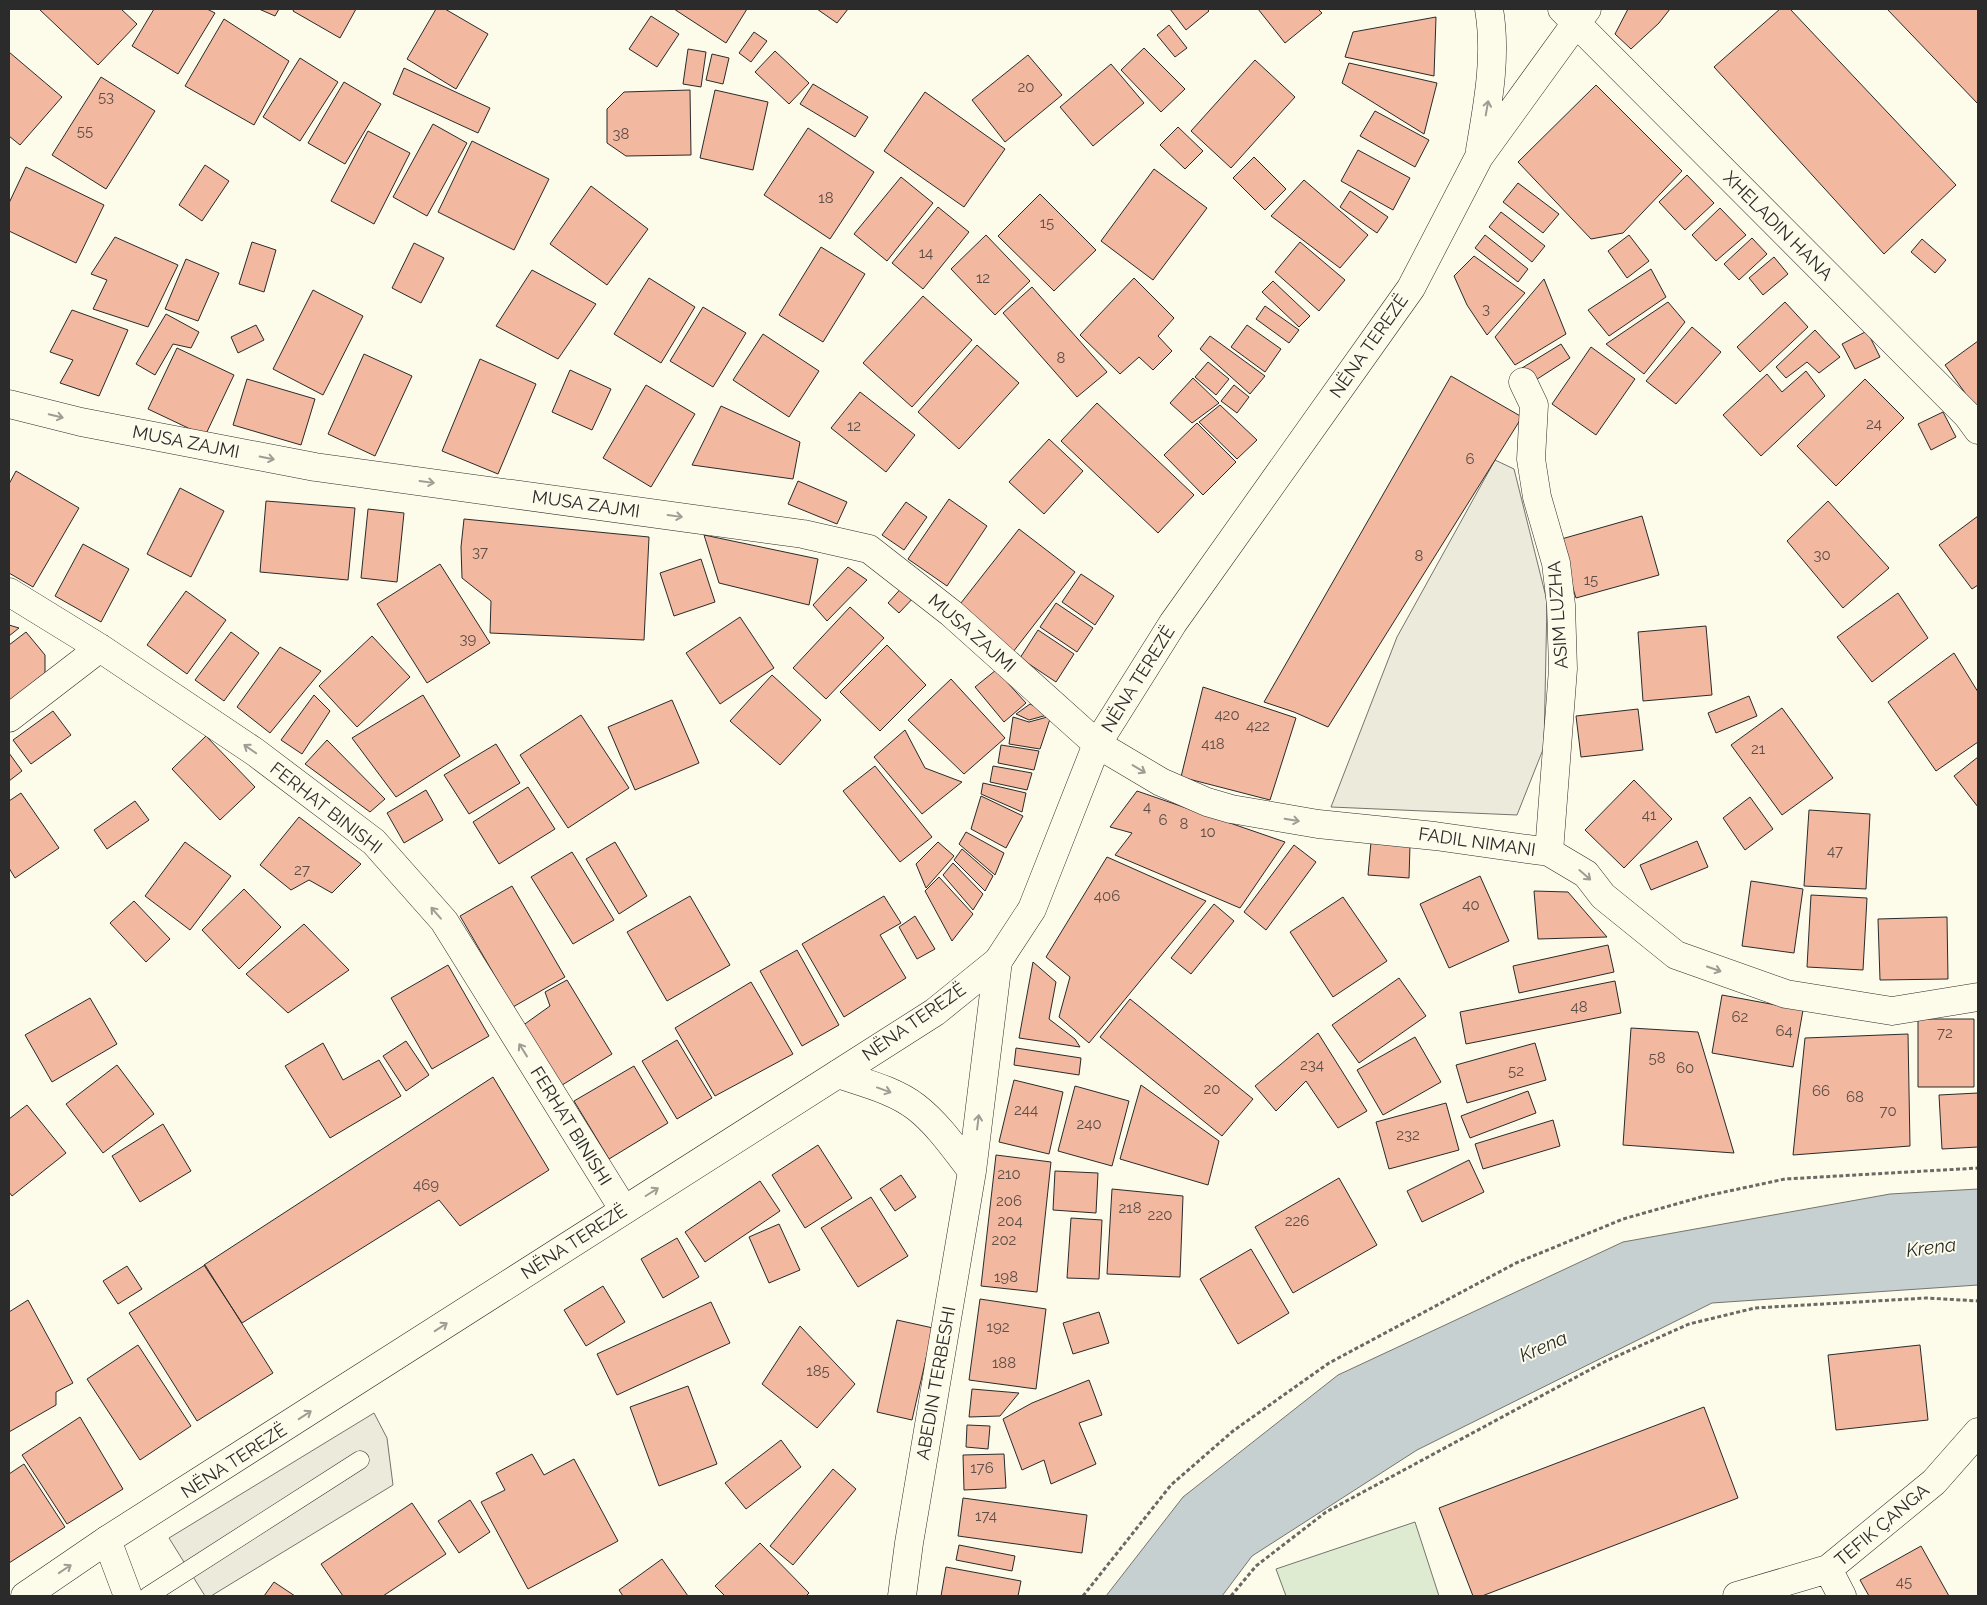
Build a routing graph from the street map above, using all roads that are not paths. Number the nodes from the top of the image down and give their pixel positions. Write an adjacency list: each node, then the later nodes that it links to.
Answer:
1 (1489, 9): 3 (street, one-way to 1)
2 (1575, 14): 3 (street, NËNA TEREZË); 6 (street, XHELADIN HANA)
3 (1479, 156): 10 (street, NËNA TEREZË)
4 (1523, 382): 11 (street, ASIM LUZHA)
5 (9, 404): 10 (street, MUSA ZAJMI, one-way to 10)
6 (1978, 430)
7 (9, 592): 8 (street, FERHAT BINISHI)
8 (100, 648): 9 (street); 16 (street, FERHAT BINISHI, one-way to 8)
9 (9, 718)
10 (1097, 744): 11 (street, FADIL NIMANI, one-way to 11); 12 (street, NËNA TEREZË)
11 (1549, 852): 13 (street, FADIL NIMANI, one-way to 13)
12 (998, 961): 14 (street, NËNA TEREZË); 15 (street, ABEDIN TERBESHI, one-way to 12)
13 (1978, 997)
14 (838, 1074): 15 (street, one-way to 15); 16 (street, NËNA TEREZË, one-way to 14)
15 (972, 1171): 24 (street, ABEDIN TERBESHI)
16 (624, 1210): 19 (street, NËNA TEREZË, one-way to 16)
17 (1978, 1432): 20 (street, TEFIK ÇANGA)
18 (360, 1460): 23 (lane)
19 (108, 1540): 21 (street, NËNA TEREZË, one-way to 19); 22 (street)
20 (1828, 1569): 25 (street, TEFIK ÇANGA); 26 (street)
21 (25, 1596)
22 (128, 1596)
23 (148, 1596)
24 (902, 1596)
25 (1737, 1596)
26 (1842, 1596)

